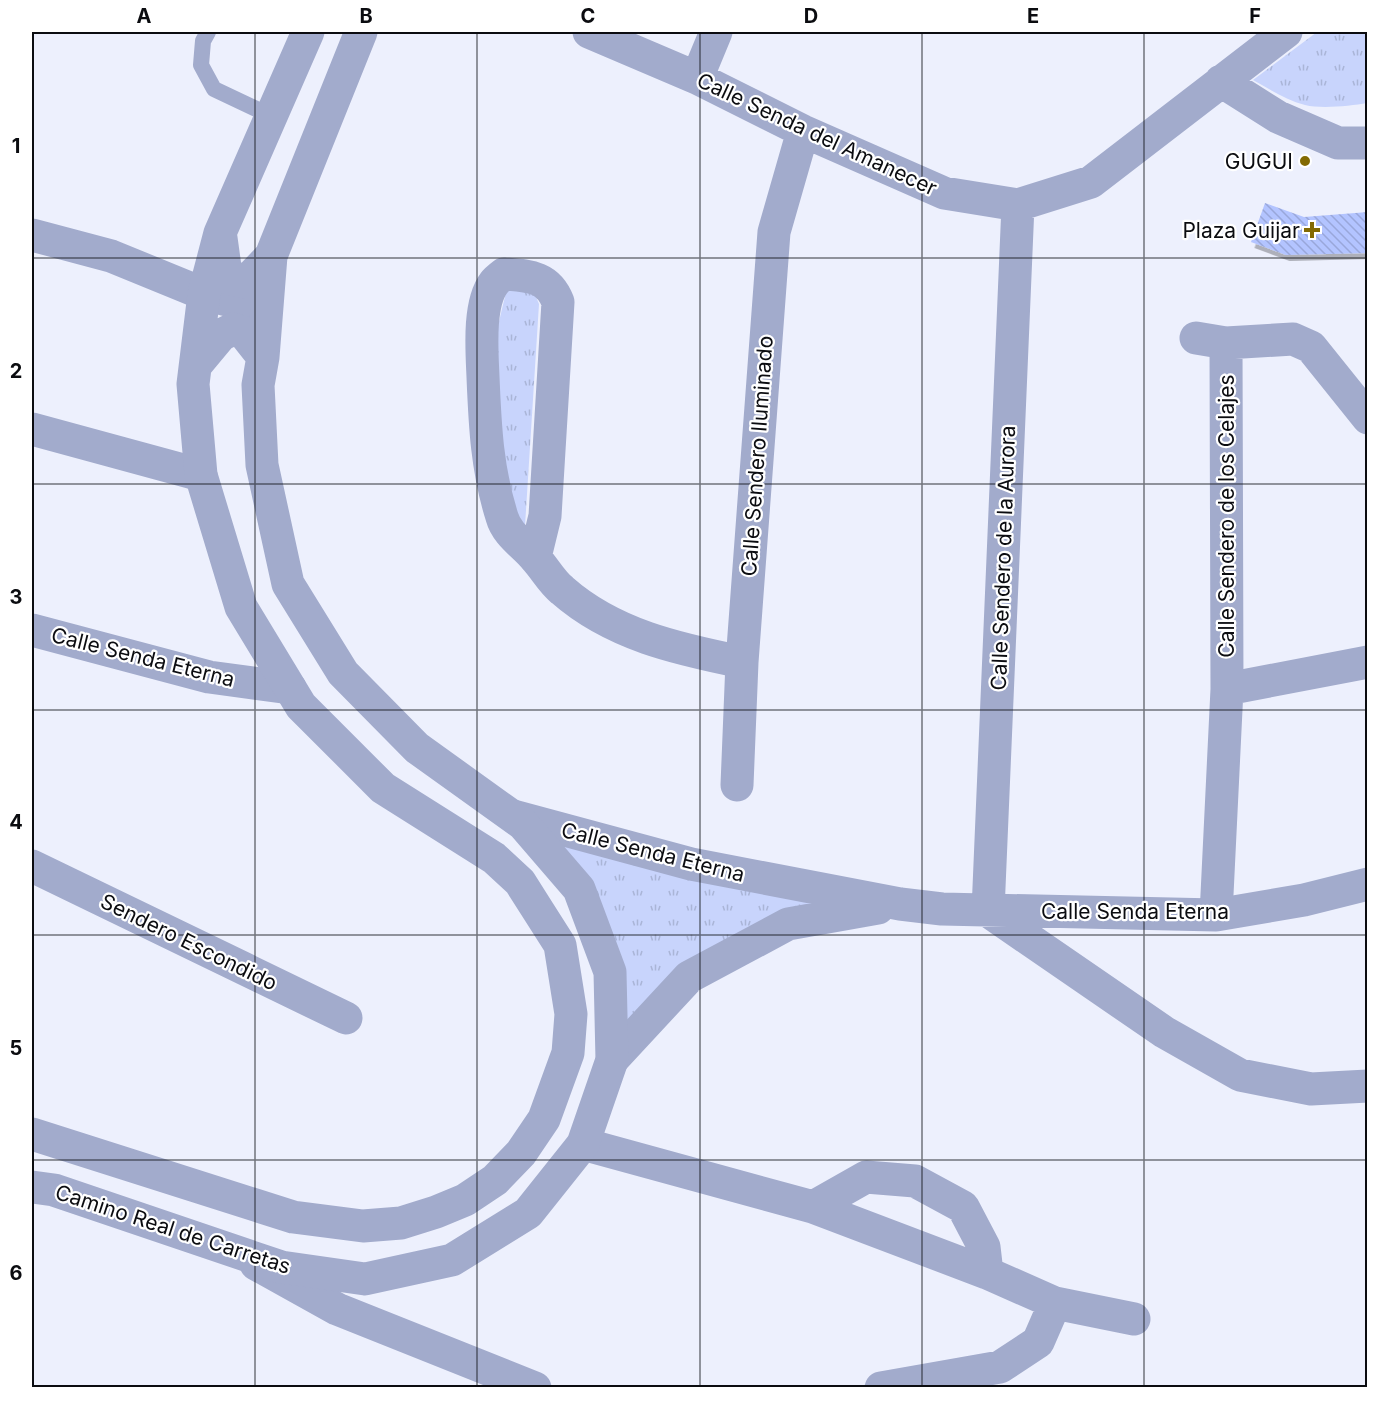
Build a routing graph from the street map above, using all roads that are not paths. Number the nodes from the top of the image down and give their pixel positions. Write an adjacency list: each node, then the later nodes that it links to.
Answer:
1 (208, 32): 9 (lane)
2 (308, 32): 9 (street)
3 (361, 32): 15 (street, Camino Real de Carretas)
4 (589, 32): 7 (street, Calle Senda del Amanecer)
5 (716, 32): 7 (street)
6 (1286, 32): 8 (street, Calle Senda del Amanecer)
7 (697, 78): 10 (street, Calle Senda del Amanecer)
8 (1221, 81): 11 (street); 12 (street, Calle Senda del Amanecer)
9 (271, 116): 13 (street)
10 (803, 131): 12 (street, Calle Senda del Amanecer); 25 (street, Calle Sendero Iluminado)
11 (1368, 143)
12 (1018, 205): 34 (street, Calle Sendero de la Aurora)
13 (220, 233): 15 (street); 16 (street)
14 (32, 236): 16 (street)
15 (271, 256): 17 (street, Camino Real de Carretas)
16 (204, 294): 17 (street); 19 (street)
17 (266, 310): 18 (street, Camino Real de Carretas)
18 (263, 357): 19 (street); 30 (street, Camino Real de Carretas)
19 (196, 365): 22 (street)
20 (1368, 418): 28 (street, Calle Sendero de los Celajes)
21 (32, 429): 22 (street)
22 (201, 475): 27 (street)
23 (535, 557): 23 (street); 25 (street)
24 (32, 630): 27 (street, Calle Senda Eterna)
25 (742, 662): 29 (street, Calle Sendero Iluminado)
26 (1368, 662): 28 (street, Calle Sendero de los Celajes)
27 (290, 688): 39 (street)
28 (1227, 689): 35 (street, Calle Sendero de los Celajes)
29 (737, 785)
30 (513, 816): 33 (street, Calle Senda Eterna); 37 (street, Camino Real de Carretas)
31 (32, 866): 36 (street, Sendero Escondido)
32 (1368, 884): 35 (street, Calle Senda Eterna)
33 (900, 904): 34 (street, Calle Senda Eterna); 37 (street, Calle Senda Eterna)
34 (988, 910): 35 (street, Calle Senda Eterna); 38 (street)
35 (1216, 915)
36 (346, 1018)
37 (612, 1060): 40 (street, Camino Real de Carretas)
38 (1368, 1086)
39 (32, 1134)
40 (583, 1144): 42 (street); 43 (street, Camino Real de Carretas)
41 (32, 1187): 43 (street, Camino Real de Carretas)
42 (813, 1207): 44 (street); 44 (street)
43 (234, 1252): 47 (street)
44 (987, 1273): 45 (street)
45 (1056, 1303): 46 (street); 48 (street)
46 (1134, 1319)
47 (535, 1388)
48 (882, 1388)

